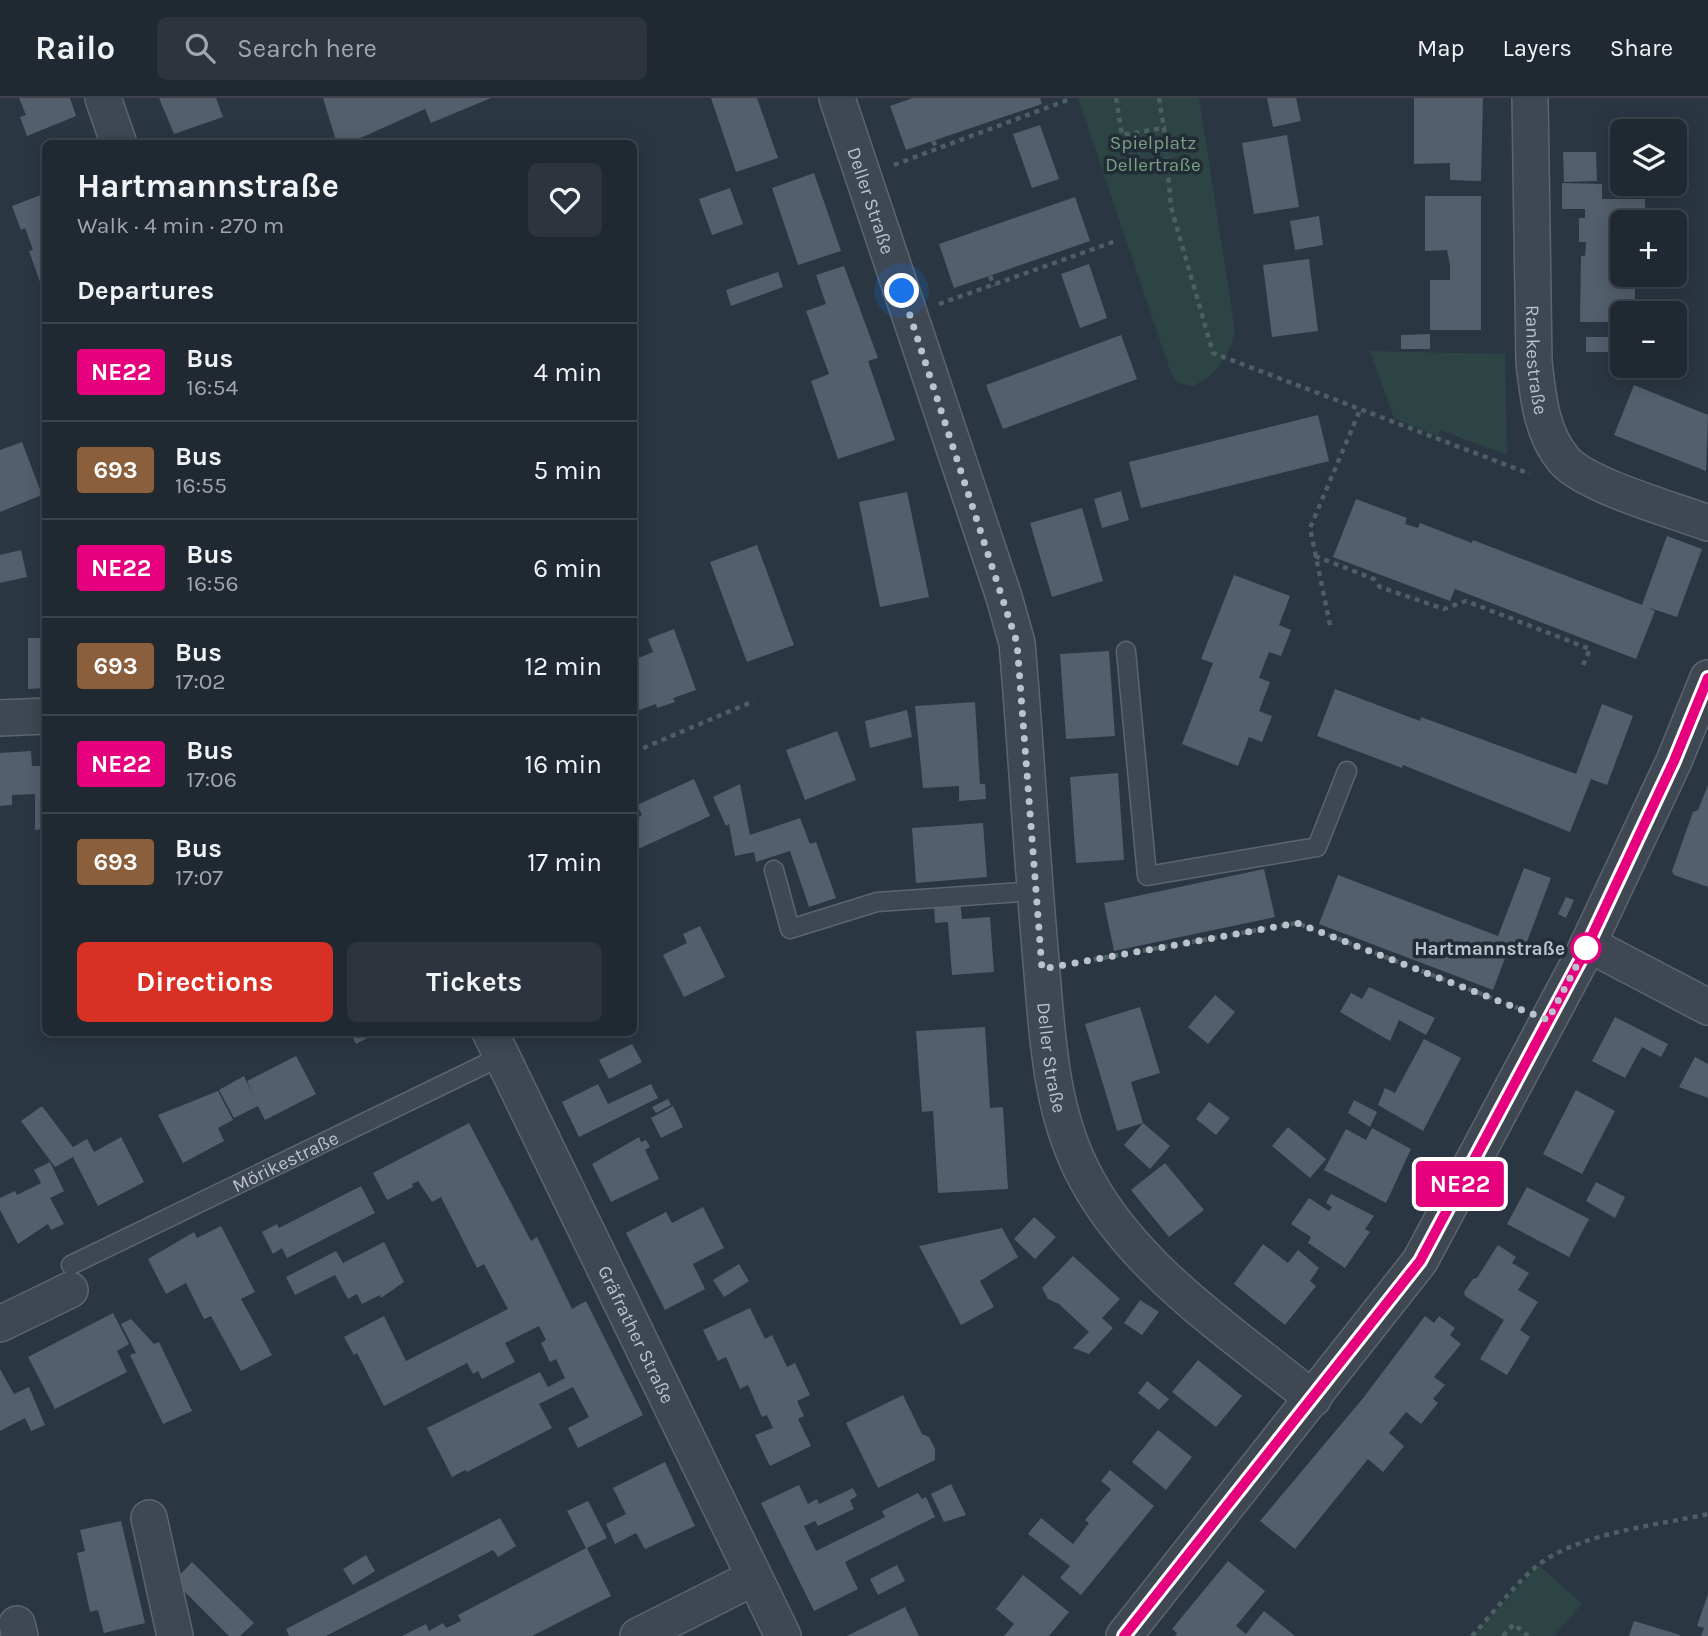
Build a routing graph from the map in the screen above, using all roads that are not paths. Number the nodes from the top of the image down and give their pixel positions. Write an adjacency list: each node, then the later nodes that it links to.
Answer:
1 (103, 98): 4 (street)
2 (837, 98): 12 (street, Deller Straße)
3 (1530, 98): 5 (street, Rankestraße)
4 (118, 140)
5 (1708, 523)
6 (1126, 651): 10 (lane)
7 (1708, 678): 13 (street)
8 (42, 716): 9 (street)
9 (0, 718)
10 (1347, 771)
11 (774, 870): 12 (lane)
12 (1035, 891): 18 (street, Deller Straße)
13 (1588, 944): 14 (street); 18 (street)
14 (1708, 1007)
15 (495, 1045): 16 (lane, Mörikestraße); 20 (street, Gräfrather Straße)
16 (71, 1277): 17 (street, Mörikestraße)
17 (0, 1324)
18 (1313, 1399): 24 (street)
19 (149, 1518): 21 (street)
20 (753, 1578): 22 (street); 23 (street, Gräfrather Straße)
21 (175, 1636)
22 (638, 1636)
23 (783, 1636)
24 (1124, 1636)

